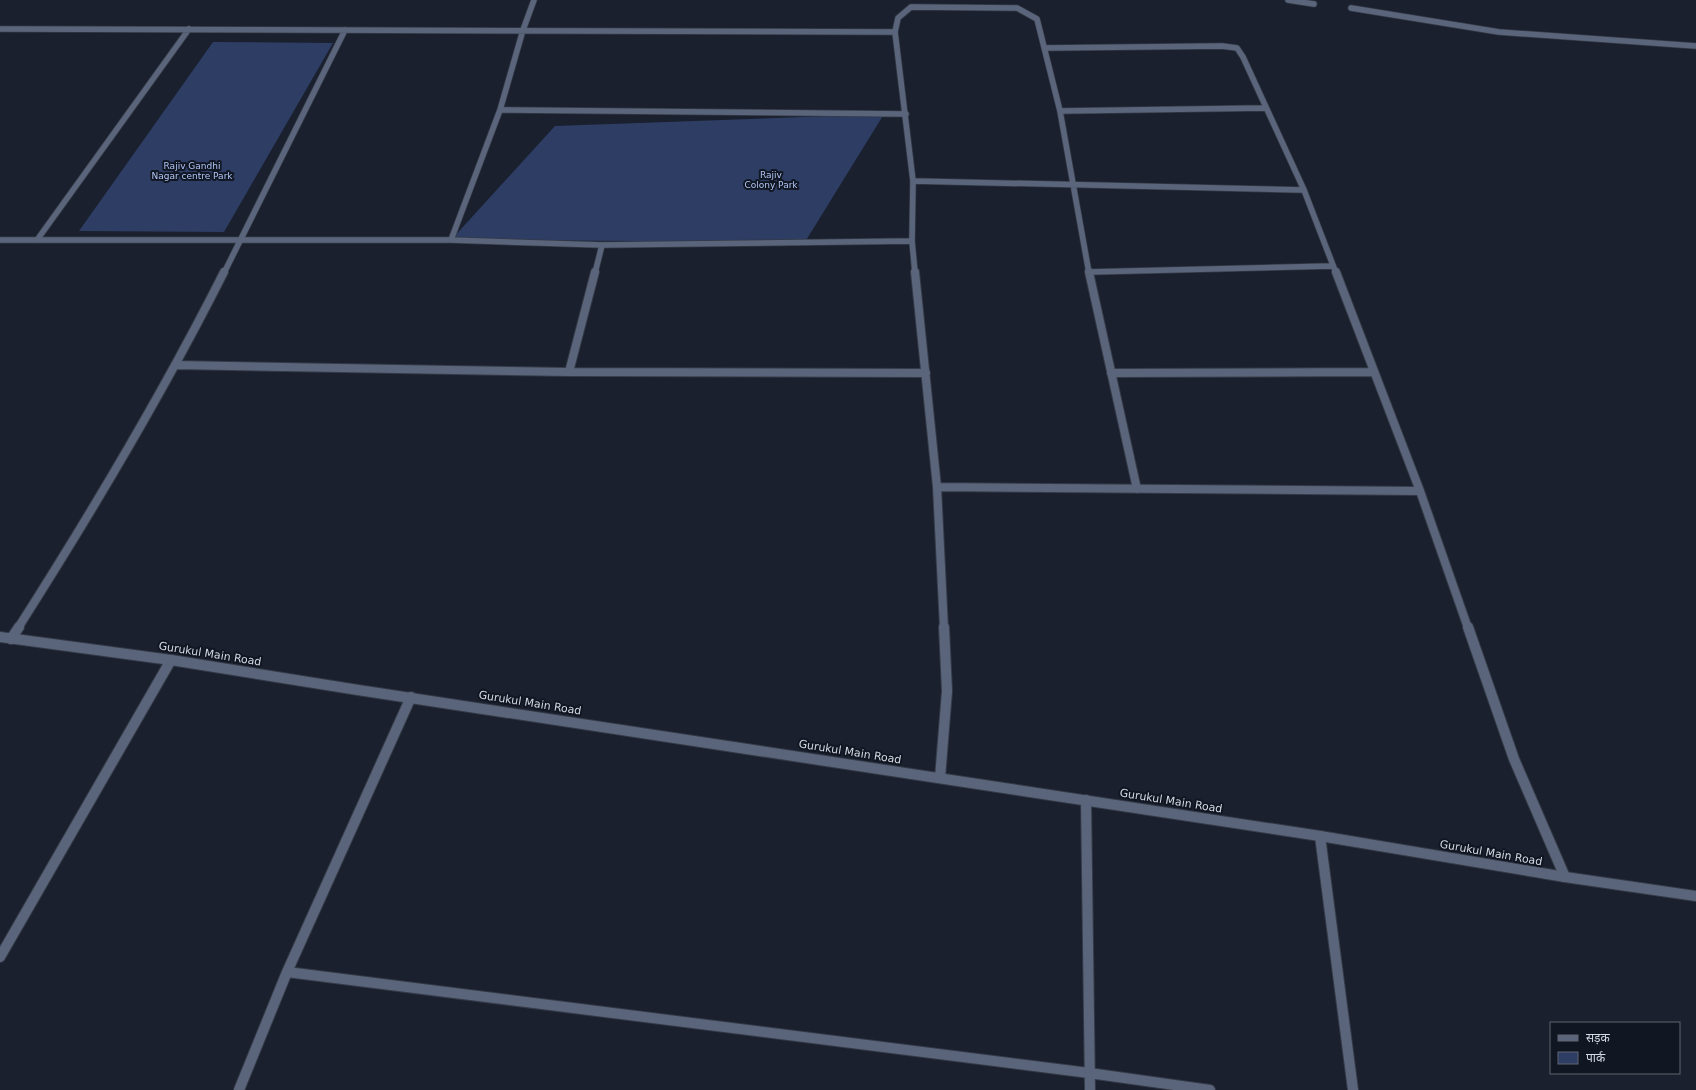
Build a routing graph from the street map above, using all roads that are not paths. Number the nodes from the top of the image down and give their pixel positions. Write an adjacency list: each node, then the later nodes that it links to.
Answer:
1 (534, 0): 8 (street)
2 (1288, 0): 3 (street)
3 (1314, 4)
4 (1351, 8): 10 (street)
5 (0, 29): 6 (street)
6 (190, 29): 7 (street); 20 (street)
7 (345, 30): 8 (street); 21 (street)
8 (523, 30): 9 (street); 13 (street)
9 (895, 32): 11 (street); 15 (street)
10 (1696, 46)
11 (1045, 48): 12 (street); 14 (street)
12 (1265, 108): 14 (street); 18 (street)
13 (500, 110): 15 (street); 22 (street)
14 (1060, 111): 17 (street)
15 (906, 114): 16 (street)
16 (913, 181): 17 (street); 23 (street)
17 (1073, 186): 18 (street); 26 (street)
18 (1304, 190): 25 (street)
19 (0, 240): 20 (street)
20 (37, 240): 21 (street)
21 (241, 240): 22 (street); 27 (street)
22 (450, 240): 24 (street)
23 (912, 241): 24 (street); 30 (street)
24 (602, 245): 28 (street)
25 (1332, 266): 26 (street); 29 (street)
26 (1089, 272): 31 (street)
27 (176, 365): 28 (street); 36 (street)
28 (569, 372): 30 (street)
29 (1374, 372): 31 (street); 34 (street)
30 (926, 373): 32 (street)
31 (1111, 373): 33 (street)
32 (938, 487): 33 (street); 39 (street)
33 (1137, 489): 34 (street)
34 (1420, 491): 42 (street)
35 (0, 637): 36 (street, Gurukul Main Road)
36 (11, 639): 37 (street, Gurukul Main Road)
37 (171, 660): 38 (street, Gurukul Main Road); 44 (street)
38 (411, 697): 39 (street, Gurukul Main Road); 45 (street)
39 (940, 778): 40 (street, Gurukul Main Road)
40 (1086, 800): 41 (street, Gurukul Main Road); 46 (street)
41 (1320, 836): 42 (street, Gurukul Main Road); 50 (street)
42 (1565, 877): 43 (street, Gurukul Main Road)
43 (1696, 896)
44 (0, 957)
45 (287, 972): 46 (street); 47 (street)
46 (1089, 1073): 48 (street); 49 (street)
47 (239, 1090)
48 (1090, 1090)
49 (1210, 1090)
50 (1352, 1090)

